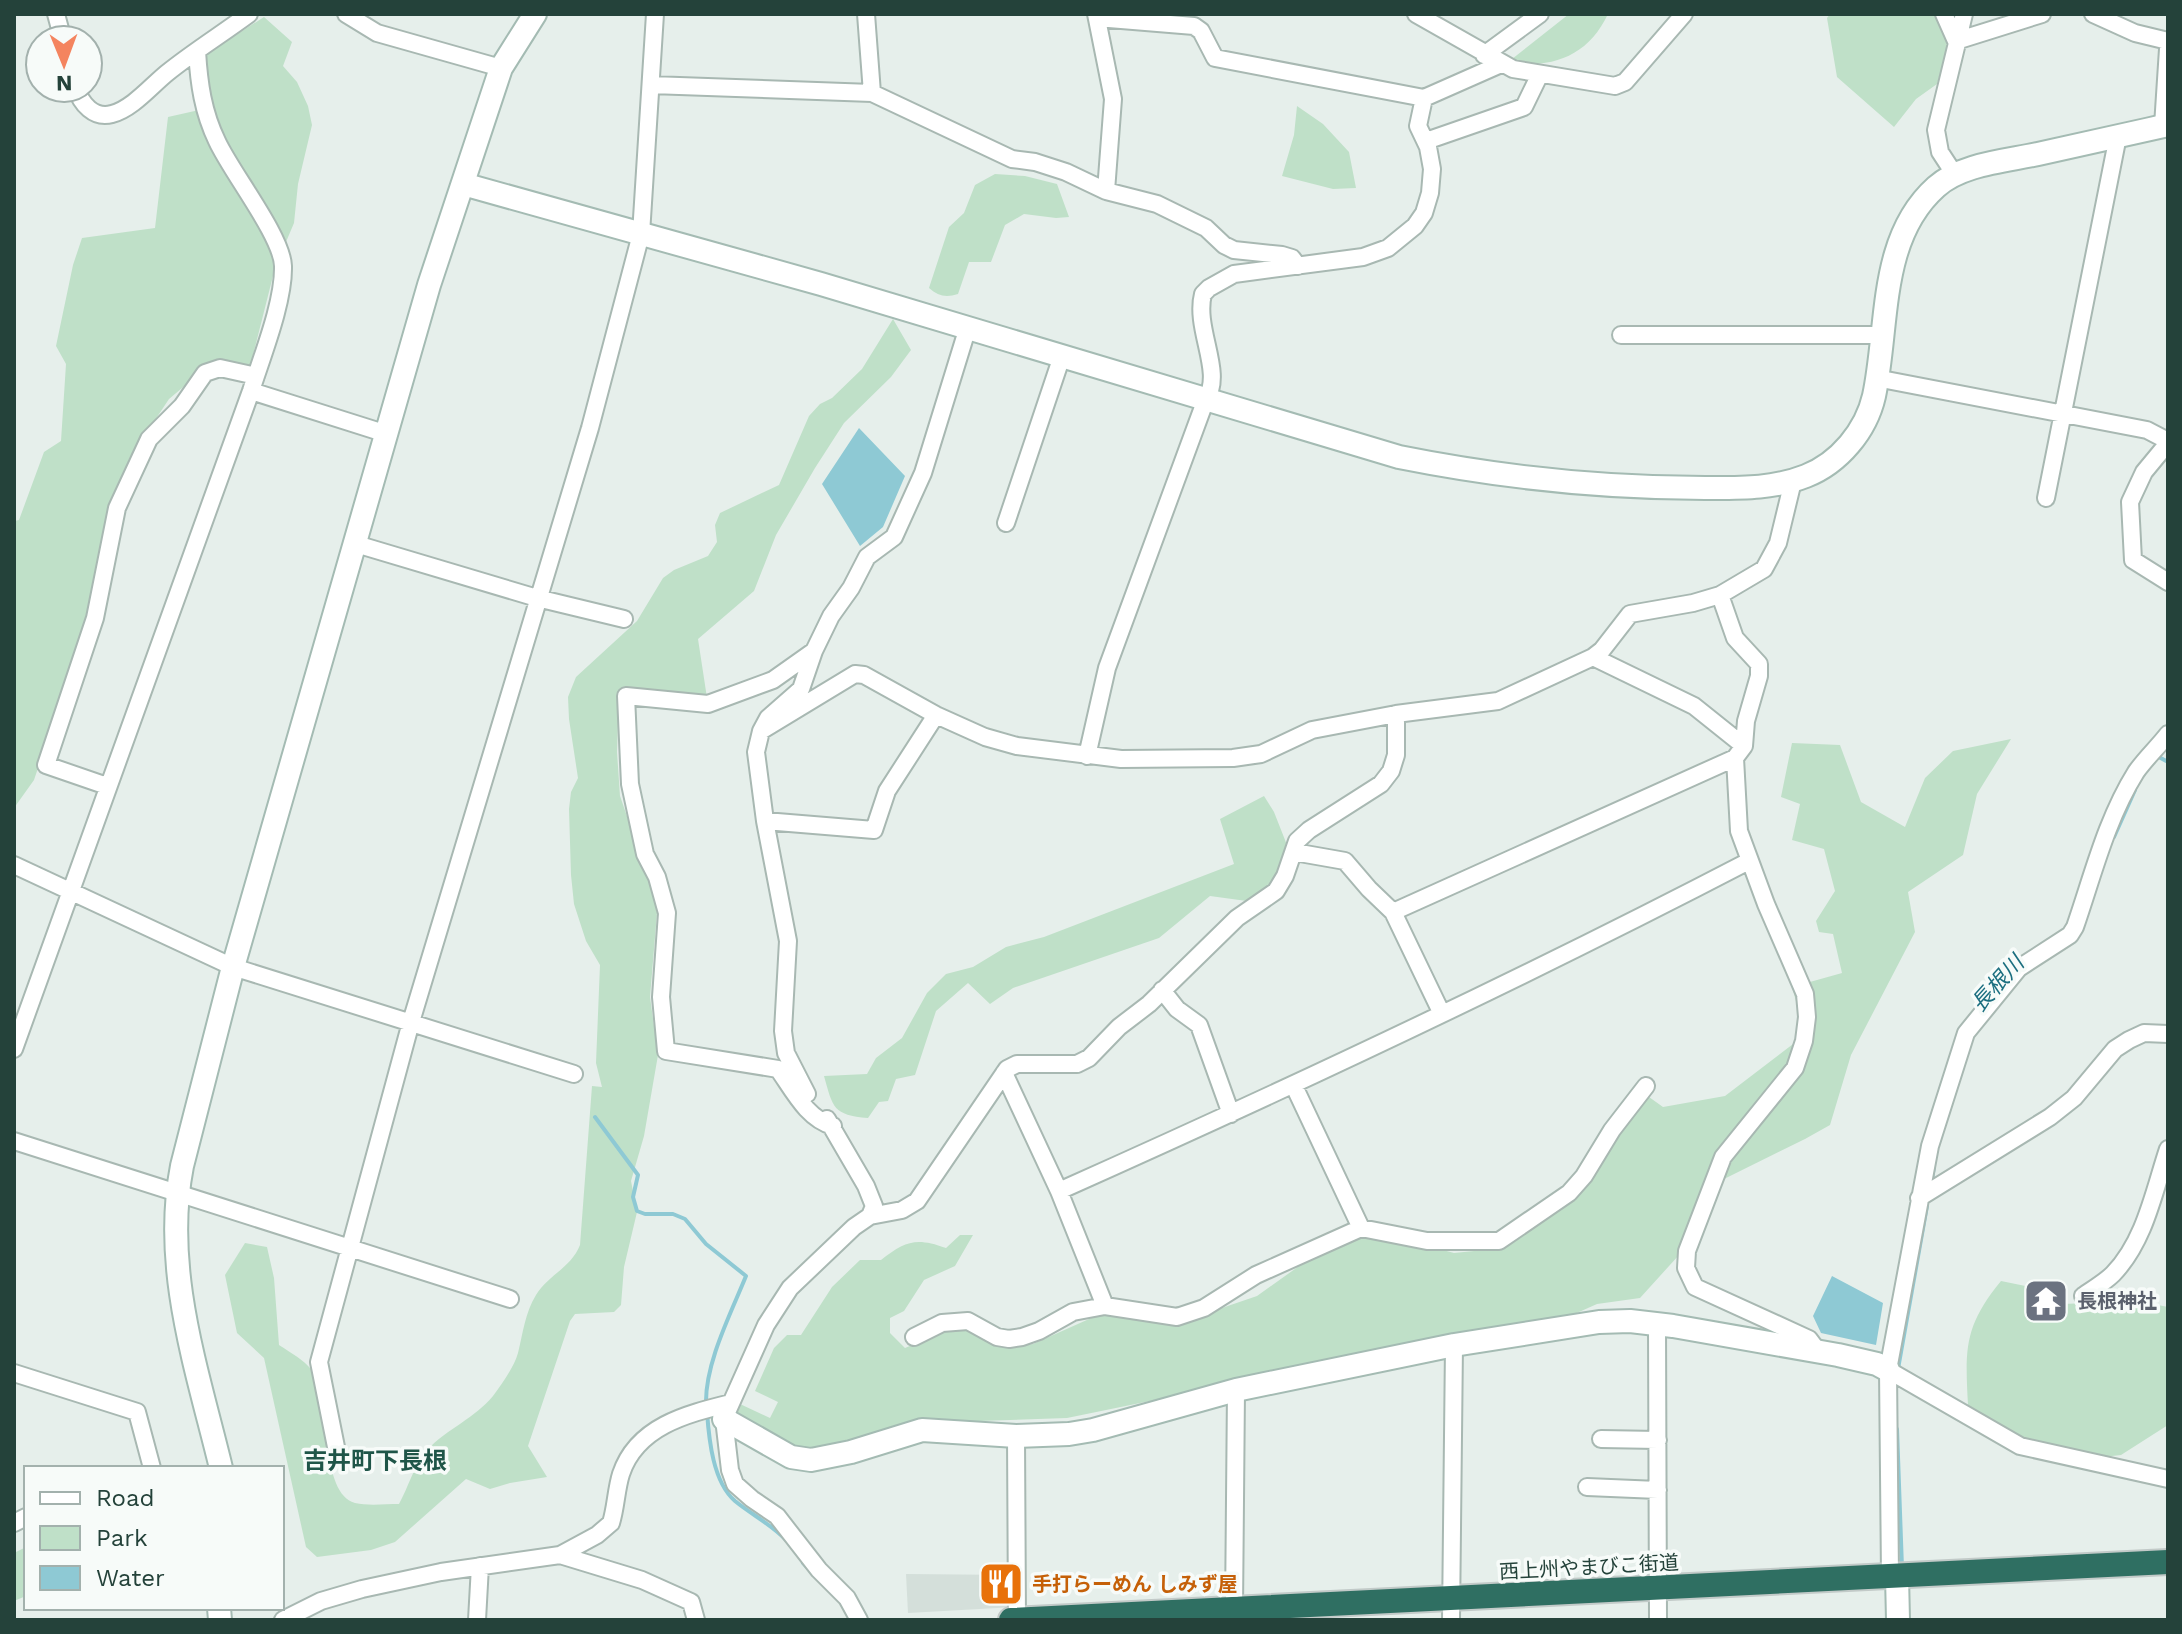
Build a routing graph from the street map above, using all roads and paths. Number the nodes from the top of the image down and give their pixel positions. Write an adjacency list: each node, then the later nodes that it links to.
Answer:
1 (249, 14): 17 (street)
2 (346, 14): 20 (street)
3 (535, 14): 20 (street)
4 (655, 14): 22 (street)
5 (866, 14): 23 (street)
6 (1416, 14): 18 (street)
7 (1540, 14): 18 (street)
8 (1684, 14): 21 (street)
9 (1944, 14): 14 (street)
10 (1964, 14): 14 (street)
11 (2042, 14): 14 (street)
12 (2093, 14): 15 (street)
13 (1097, 16): 24 (street); 31 (street)
14 (1956, 41): 29 (street)
15 (2168, 41)
16 (2168, 49): 26 (street)
17 (197, 51): 25 (street); 39 (street)
18 (1484, 55): 19 (street)
19 (1501, 64): 21 (street); 24 (street)
20 (501, 68): 30 (street)
21 (1540, 74): 28 (street)
22 (651, 85): 23 (street); 32 (street)
23 (872, 93): 31 (street)
24 (1424, 98): 28 (street)
25 (85, 104)
26 (2165, 125): 27 (street)
27 (2118, 136): 29 (street); 41 (street)
28 (1426, 141): 33 (street)
29 (1955, 175): 36 (street)
30 (463, 184): 32 (street); 42 (street)
31 (1106, 191): 33 (street)
32 (641, 234): 34 (street); 50 (street)
33 (1298, 266): 40 (street)
34 (968, 327): 37 (street); 52 (street)
35 (1621, 335): 36 (street)
36 (1883, 335): 38 (street)
37 (1062, 356): 40 (street); 46 (street)
38 (1876, 378): 41 (street); 44 (street)
39 (254, 384): 42 (street); 60 (street); 60 (street)
40 (1206, 399): 44 (street); 59 (street)
41 (2063, 414): 43 (street); 45 (street)
42 (387, 434): 47 (street)
43 (2168, 442): 48 (street)
44 (1793, 481): 49 (street)
45 (2046, 498)
46 (1006, 523)
47 (356, 544): 50 (street); 67 (street)
48 (2168, 582)
49 (1720, 595): 53 (street); 58 (street)
50 (537, 598): 51 (street); 70 (street)
51 (624, 619)
52 (814, 651): 56 (street); 78 (street)
53 (1593, 657): 54 (street); 58 (street)
54 (1396, 714): 59 (street); 62 (street)
55 (936, 715): 56 (street); 59 (street); 61 (street)
56 (761, 731): 61 (street)
57 (2168, 734): 83 (street)
58 (1740, 752): 63 (street); 66 (street)
59 (1087, 756)
60 (107, 786): 65 (street)
61 (765, 821): 78 (street)
62 (1294, 852): 66 (street); 68 (street)
63 (1749, 861): 69 (street); 93 (street)
64 (14, 865): 65 (street)
65 (71, 890): 67 (street); 72 (street)
66 (1393, 912): 69 (street)
67 (233, 967): 70 (street); 82 (street)
68 (1162, 990): 73 (street); 77 (street)
69 (1442, 1014): 75 (street)
70 (411, 1022): 74 (street); 86 (street)
71 (2168, 1034): 83 (street)
72 (14, 1049)
73 (1004, 1073): 81 (street); 84 (street)
74 (574, 1074)
75 (1294, 1086): 77 (street); 85 (street)
76 (1646, 1086): 85 (street)
77 (1231, 1114): 81 (street)
78 (833, 1126): 84 (street)
79 (14, 1141): 82 (street)
80 (2168, 1149): 87 (street)
81 (1059, 1191): 89 (street)
82 (177, 1193): 86 (street); 103 (street)
83 (1919, 1198): 94 (street)
84 (870, 1216): 97 (street)
85 (1361, 1228): 89 (street)
86 (350, 1249): 88 (street); 101 (street)
87 (2083, 1296)
88 (510, 1299)
89 (1105, 1306): 91 (street)
90 (1657, 1325): 92 (street); 93 (street); 100 (street)
91 (914, 1337)
92 (1454, 1345): 96 (street); 112 (street)
93 (1818, 1351): 94 (street)
94 (1888, 1370): 104 (street); 110 (street)
95 (14, 1373): 102 (street)
96 (1236, 1390): 98 (street); 113 (street)
97 (727, 1411): 98 (street); 107 (street); 117 (street)
98 (1016, 1436): 118 (street)
99 (1601, 1439): 100 (street)
100 (1658, 1440): 106 (street)
101 (336, 1447)
102 (151, 1466)
103 (221, 1466)
104 (2168, 1479)
105 (1587, 1487): 106 (street)
106 (1658, 1490): 111 (street)
107 (560, 1555): 109 (street); 116 (street)
108 (2168, 1562): 110 (highway, 西上州やまびこ街道)
109 (480, 1566): 114 (street); 115 (street)
110 (1894, 1576): 111 (highway, 西上州やまびこ街道); 120 (street)
111 (1659, 1588): 112 (highway, 西上州やまびこ街道); 119 (street)
112 (1451, 1609): 113 (highway, 西上州やまびこ街道)
113 (1234, 1610): 118 (highway, 西上州やまびこ街道)
114 (283, 1620)
115 (477, 1620)
116 (696, 1620)
117 (859, 1620)
118 (1015, 1620)
119 (1658, 1620)
120 (1898, 1620)

